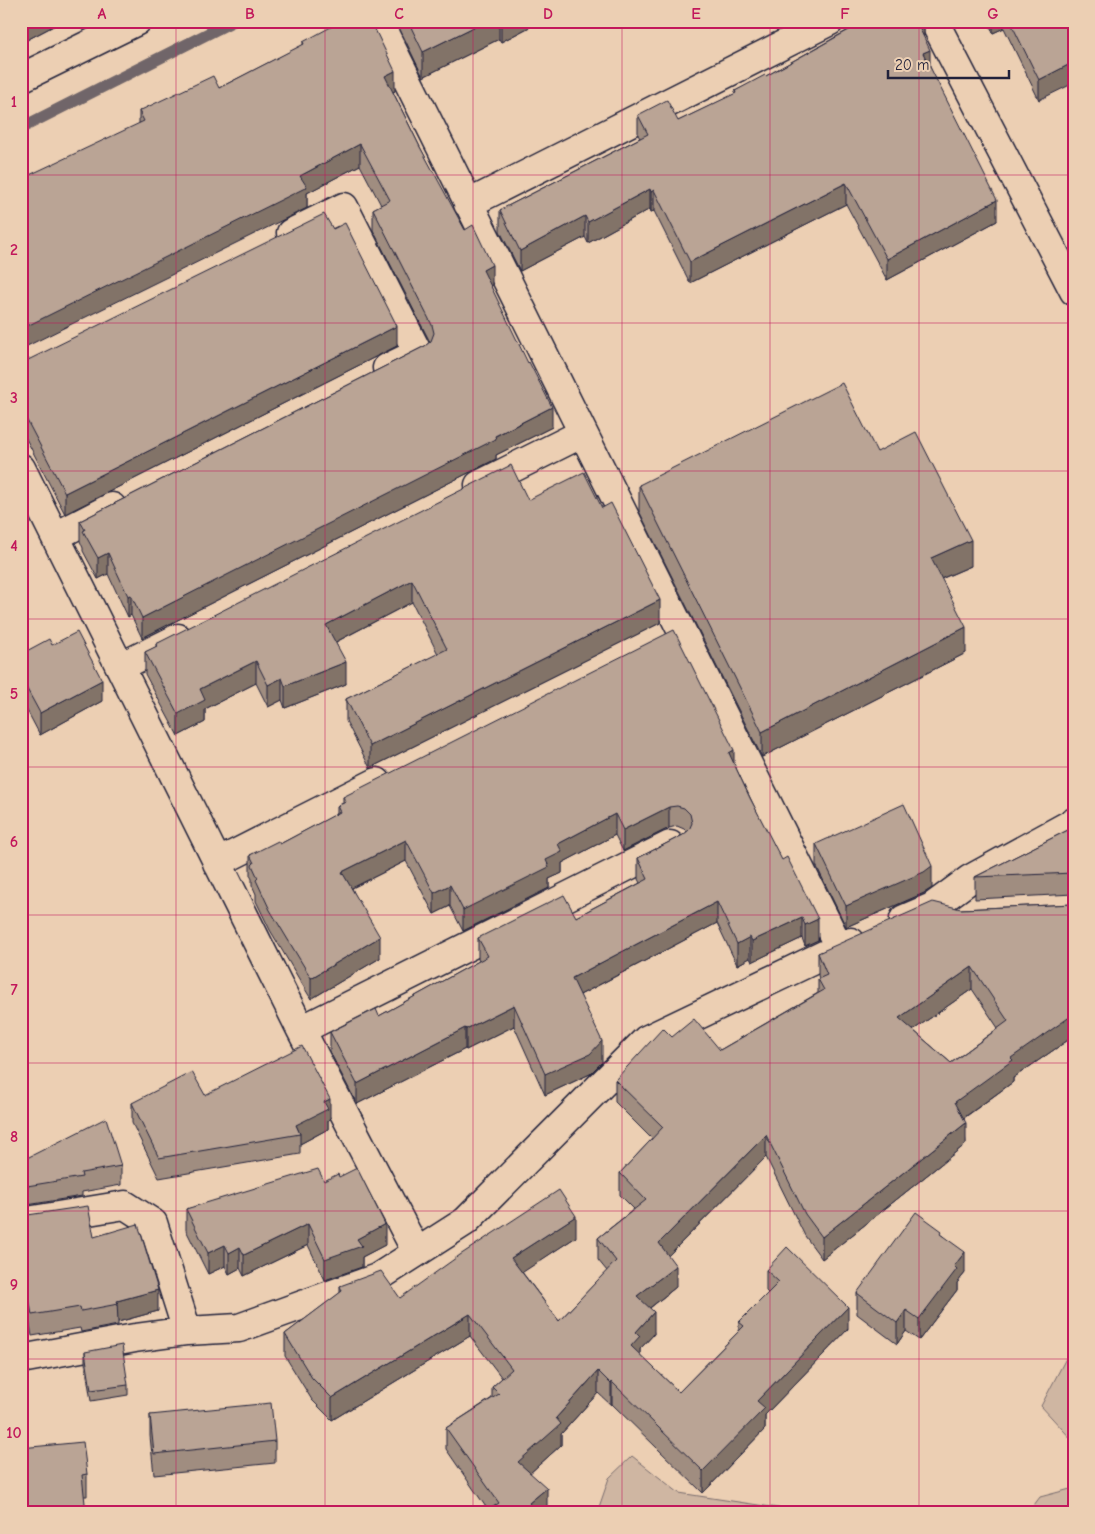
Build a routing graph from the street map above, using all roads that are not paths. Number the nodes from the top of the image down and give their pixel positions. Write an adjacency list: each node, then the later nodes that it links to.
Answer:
1 (137, 21): 5 (street)
2 (378, 21): 6 (street)
3 (830, 21): 6 (street)
4 (934, 21): 8 (street)
5 (21, 78)
6 (468, 204): 10 (street)
7 (266, 246): 9 (street)
8 (1074, 291)
9 (364, 380)
10 (583, 433): 13 (street); 23 (street)
11 (21, 468): 14 (street)
12 (135, 496): 14 (street)
13 (458, 496)
14 (56, 536): 16 (street)
15 (200, 627): 16 (street)
16 (120, 667): 20 (street)
17 (395, 773): 20 (street)
18 (1074, 822): 21 (street)
19 (676, 842): 24 (street)
20 (217, 863): 24 (street)
21 (932, 907): 22 (street); 23 (street)
22 (960, 915)
23 (839, 947): 26 (street)
24 (301, 1030): 26 (street)
25 (21, 1222): 27 (street)
26 (416, 1251): 27 (street)
27 (187, 1332): 28 (street)
28 (21, 1359)

